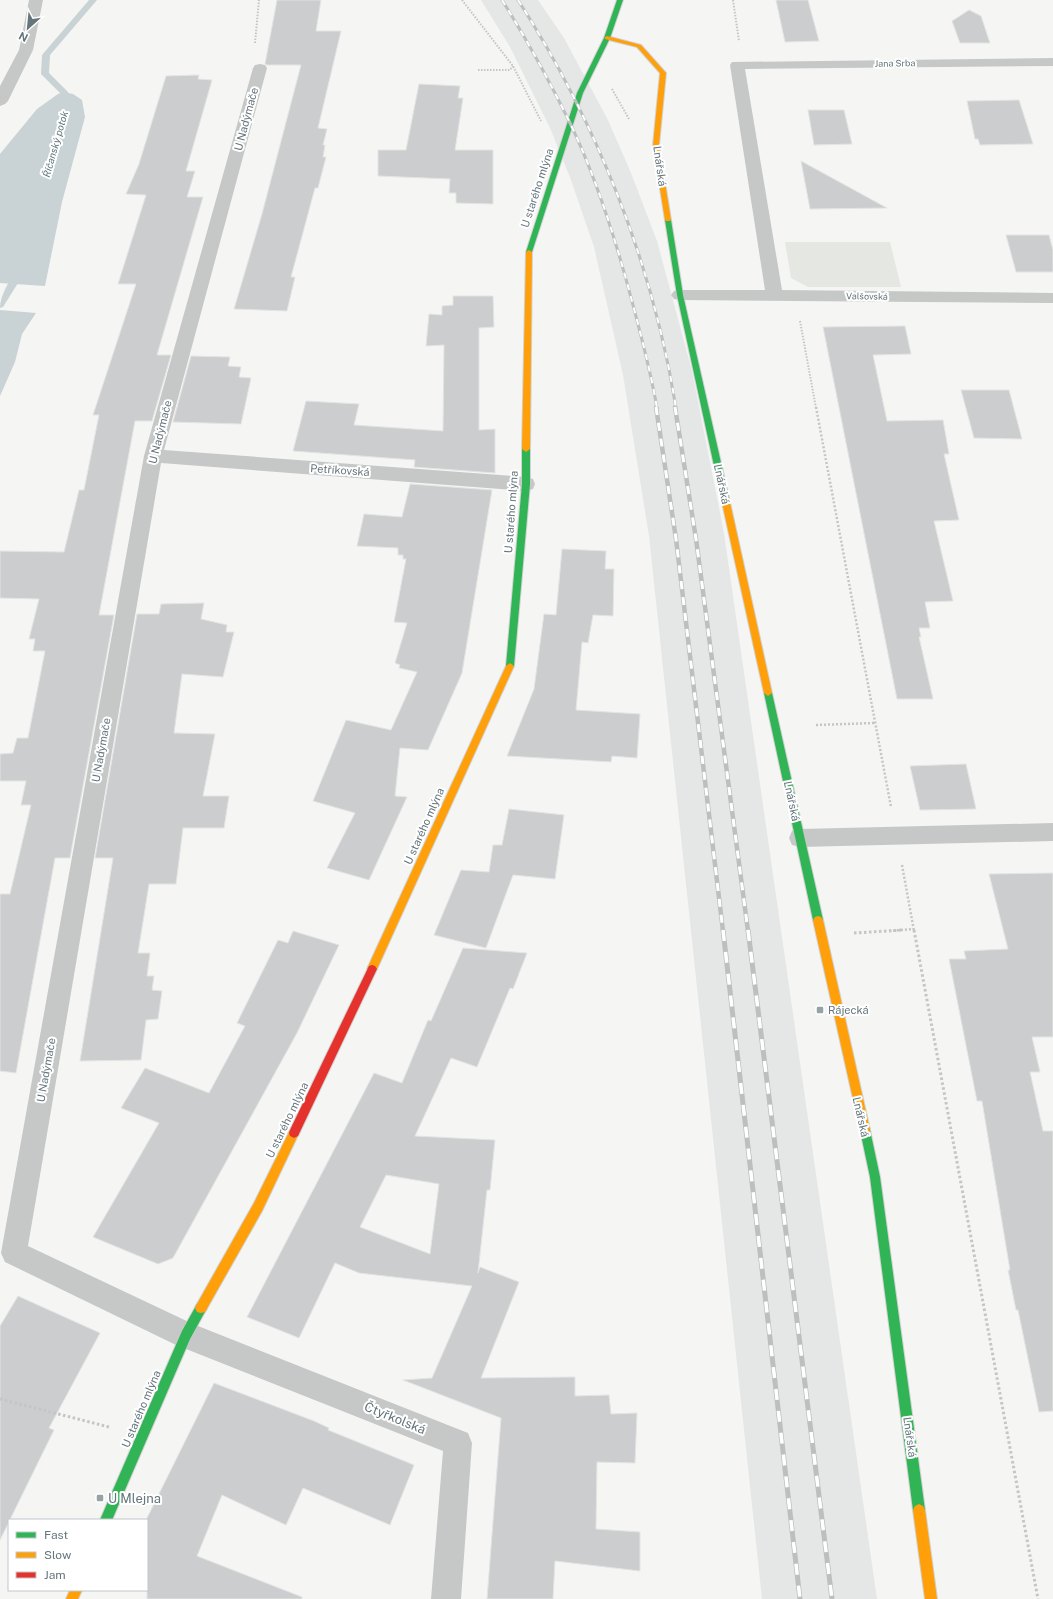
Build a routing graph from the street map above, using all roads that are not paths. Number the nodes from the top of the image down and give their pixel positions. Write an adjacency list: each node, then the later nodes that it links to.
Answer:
1 (36, 0): 6 (street)
2 (620, 0): 3 (street, U starého mlýna)
3 (607, 38): 7 (street, Lnářská); 11 (street, U starého mlýna)
4 (1053, 62): 8 (street, Jana Srba)
5 (260, 68): 10 (street, U Nadýmače)
6 (0, 100)
7 (680, 295): 8 (street, Valšovská); 13 (street, Lnářská)
8 (774, 295): 9 (street, Valšovská)
9 (1053, 298)
10 (153, 456): 11 (street, Petříkovská); 14 (street, U Nadýmače)
11 (526, 484): 14 (street, U starého mlýna)
12 (1053, 832): 13 (street)
13 (800, 838): 17 (street, Lnářská)
14 (186, 1335): 15 (street, U starého mlýna); 16 (street, Čtyřkolská)
15 (106, 1519)
16 (446, 1599)
17 (931, 1599)

